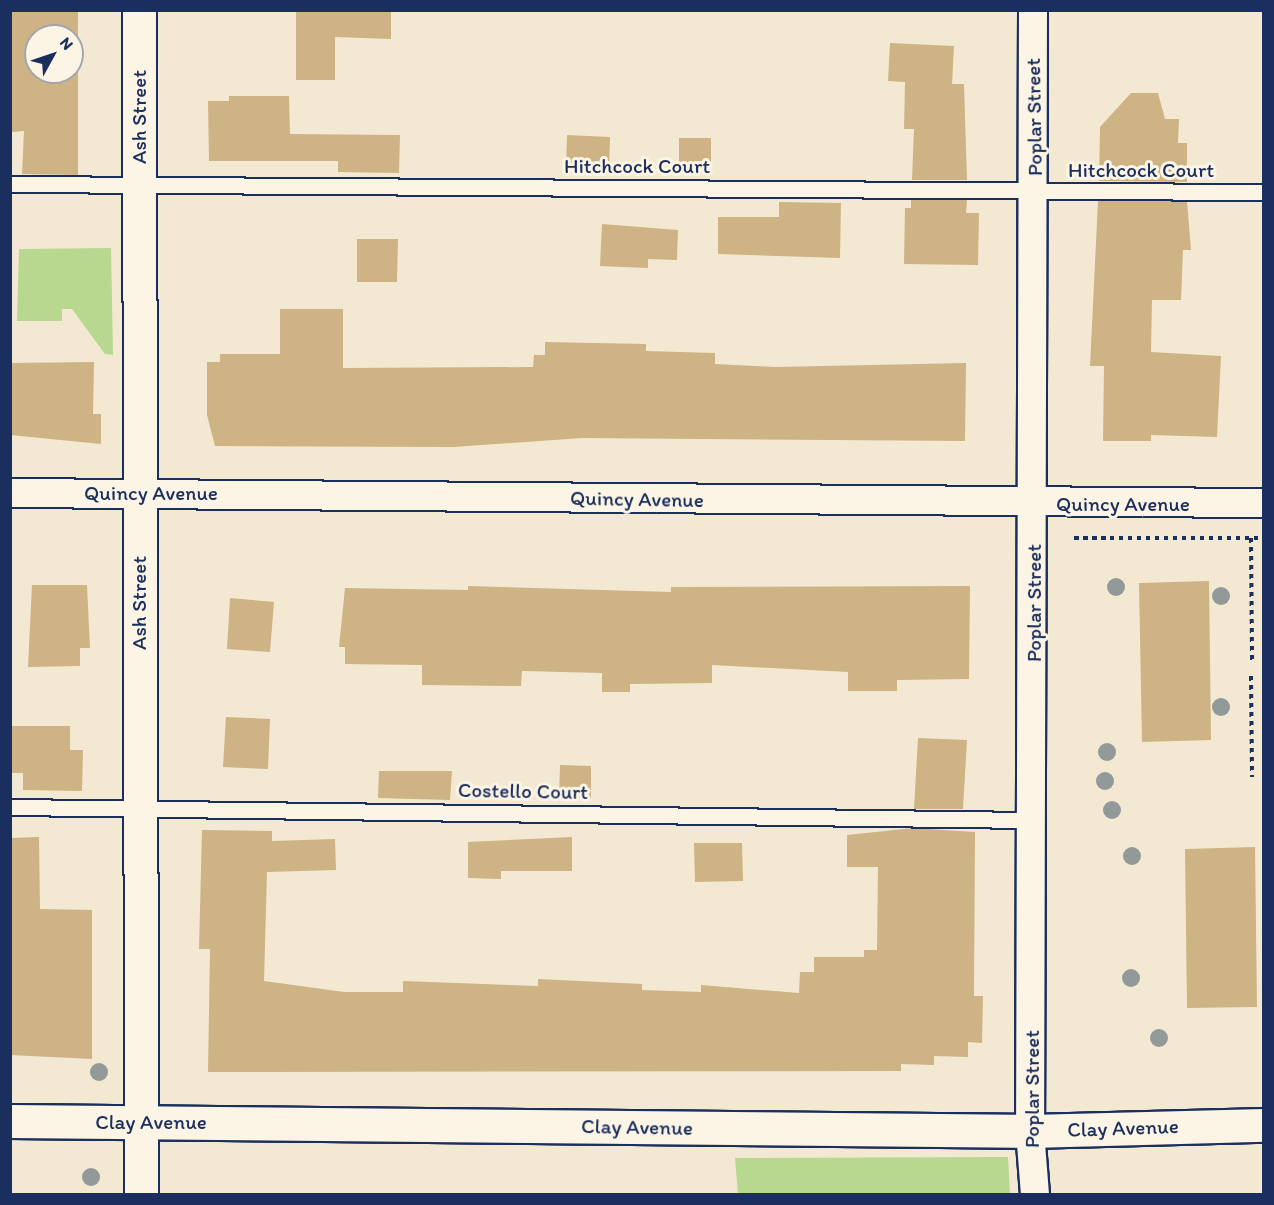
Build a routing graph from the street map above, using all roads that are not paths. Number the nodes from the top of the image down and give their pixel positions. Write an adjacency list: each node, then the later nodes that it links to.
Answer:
1 (139, 10): 4 (main road, Ash Street)
2 (1033, 10): 5 (street, Poplar Street)
3 (10, 184): 4 (lane, Hitchcock Court)
4 (140, 184): 5 (lane, Hitchcock Court); 8 (main road, Ash Street)
5 (1035, 190): 6 (lane, Hitchcock Court); 10 (street, Poplar Street)
6 (1263, 192)
7 (10, 493): 8 (street, Quincy Avenue)
8 (138, 493): 10 (street, Quincy Avenue); 11 (main road, Ash Street)
9 (1263, 503): 10 (street, Quincy Avenue)
10 (1034, 504): 13 (street, Poplar Street)
11 (139, 806): 12 (lane, Costello Court); 13 (lane, Costello Court); 15 (main road, Ash Street)
12 (10, 807)
13 (1034, 820): 17 (street, Poplar Street)
14 (10, 1121): 15 (main road, Clay Avenue)
15 (143, 1121): 17 (main road, Clay Avenue); 18 (main road, Ash Street)
16 (1263, 1125): 17 (main road, Clay Avenue)
17 (1030, 1131): 19 (street, Poplar Street)
18 (141, 1194)
19 (1035, 1194)

